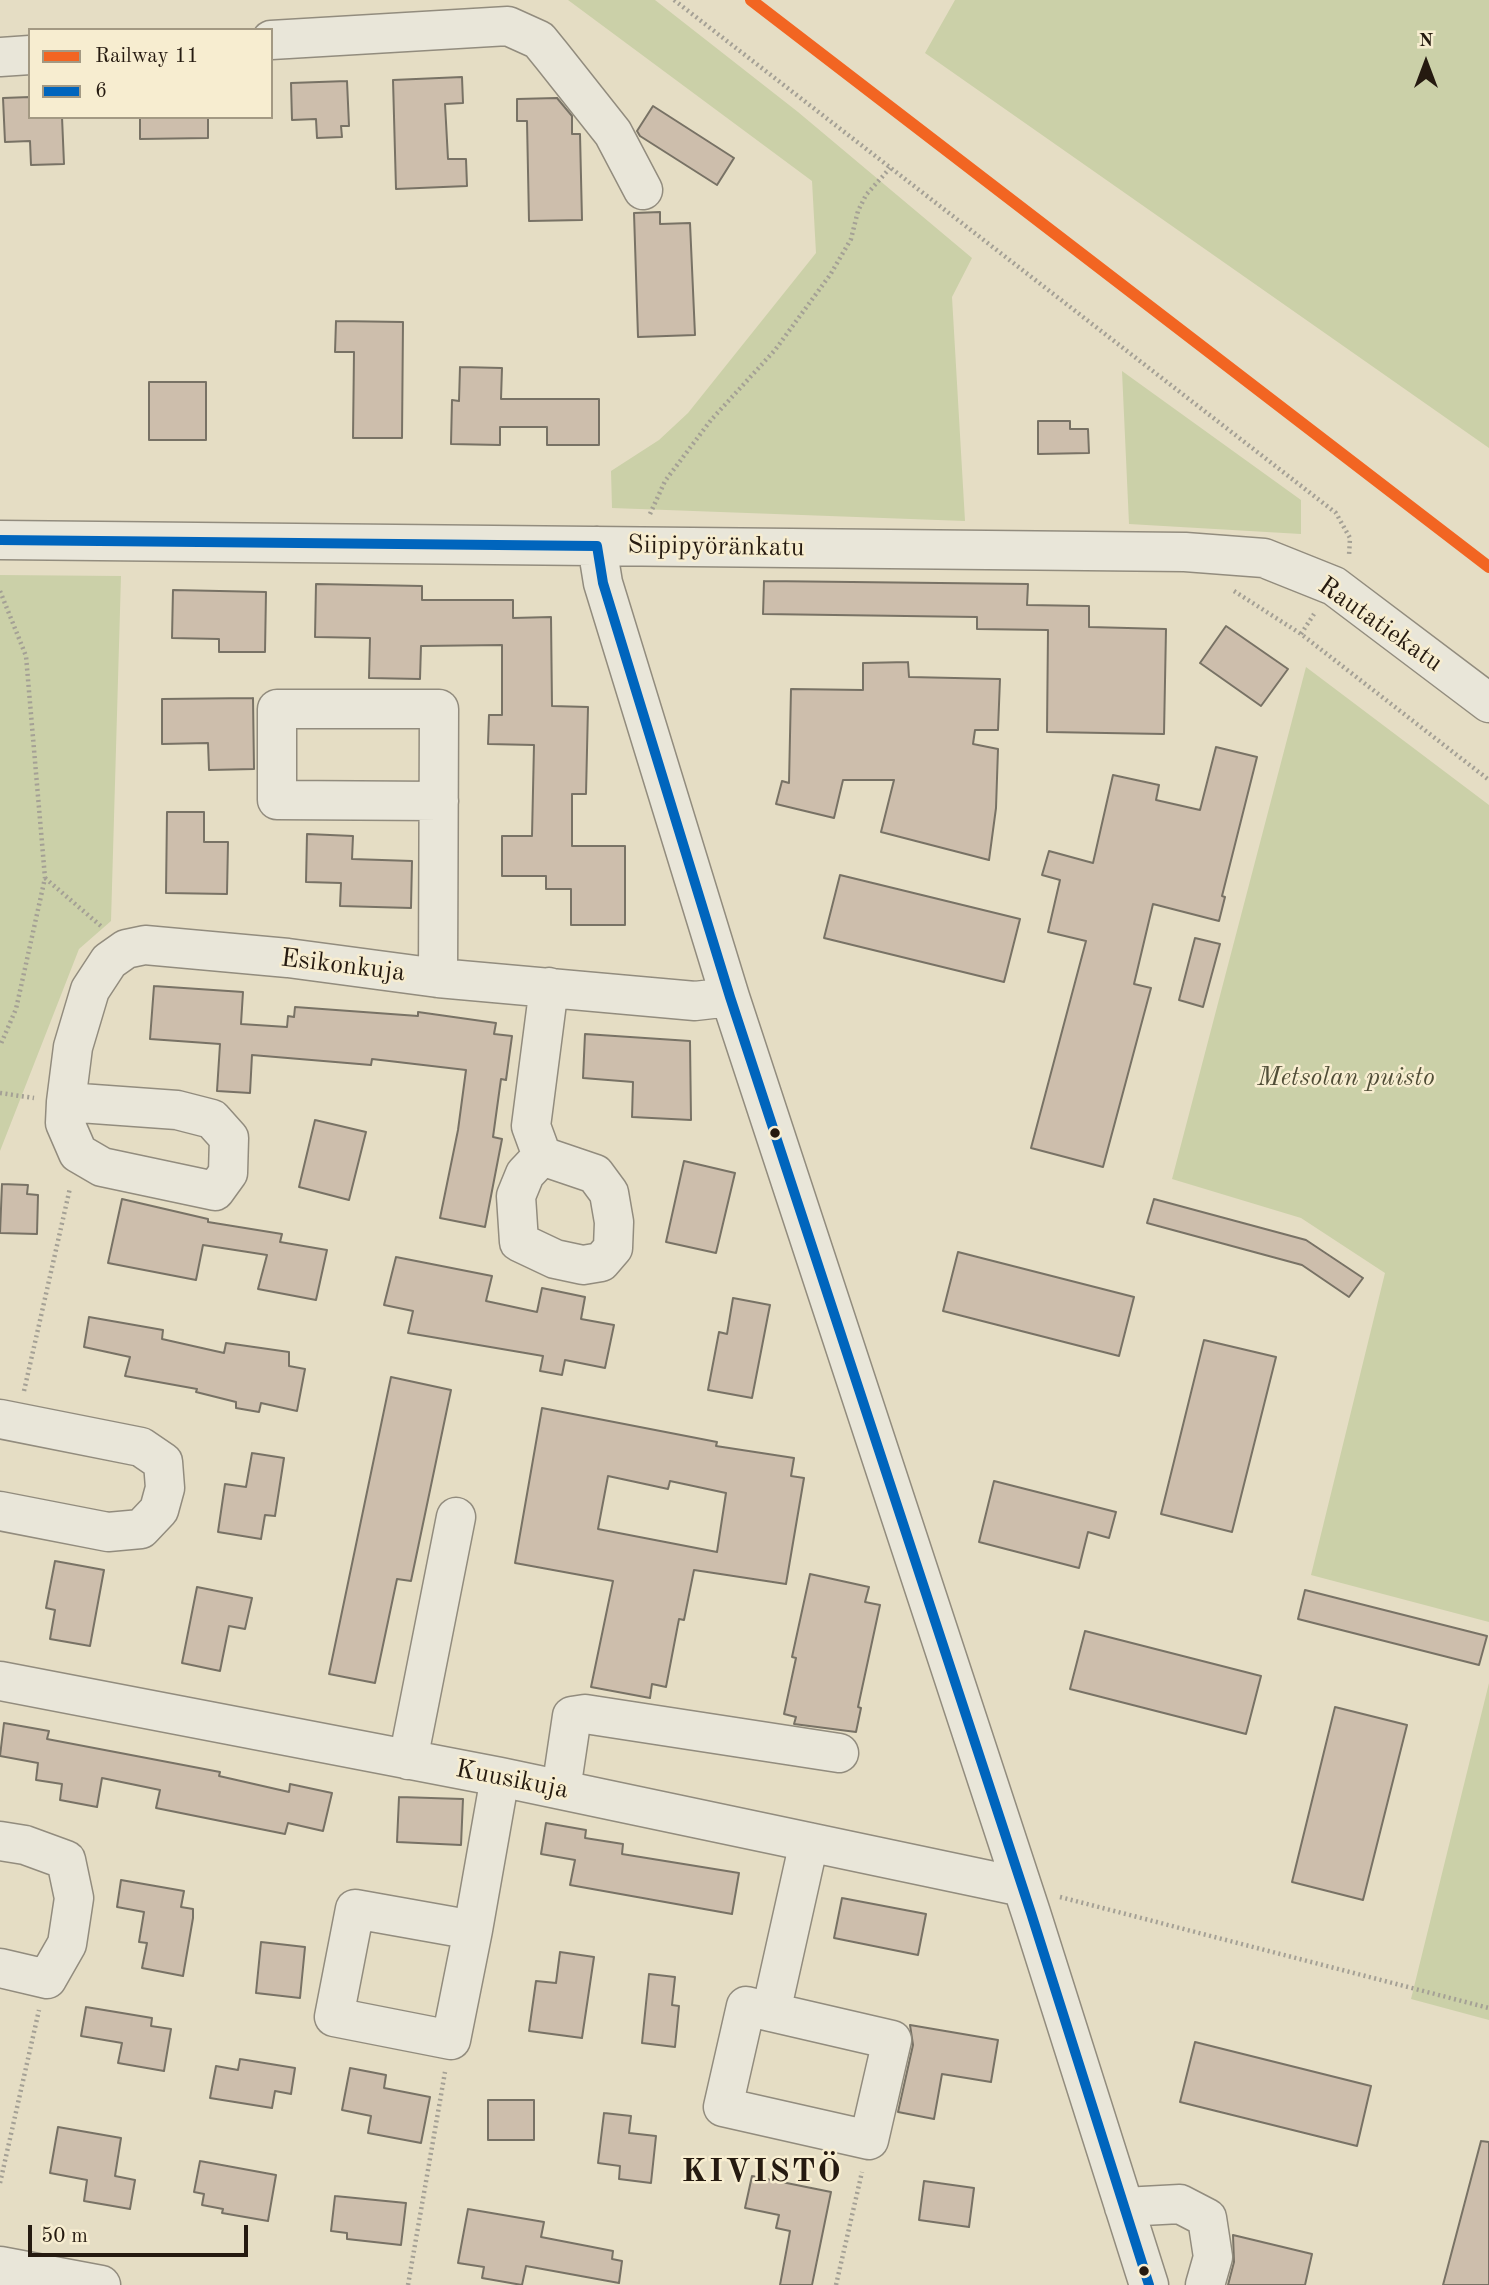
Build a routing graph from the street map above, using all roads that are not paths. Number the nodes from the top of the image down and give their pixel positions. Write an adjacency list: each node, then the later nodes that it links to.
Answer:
1 (273, 40): 4 (street)
2 (28, 55): 3 (street)
3 (0, 57)
4 (643, 190)
5 (0, 540): 6 (street, Siipipyöränkatu)
6 (597, 546): 7 (street, Siipipyöränkatu); 12 (street)
7 (1264, 558): 8 (street, Rautatiekatu)
8 (1489, 703)
9 (439, 801): 9 (street); 10 (street)
10 (438, 978): 11 (street, Esikonkuja); 13 (street, Esikonkuja)
11 (549, 986): 12 (street, Esikonkuja); 14 (street)
12 (730, 997): 25 (street)
13 (66, 1102): 13 (street)
14 (542, 1156)
15 (9, 1421): 16 (street)
16 (0, 1511)
17 (456, 1517): 20 (street)
18 (0, 1681): 20 (street, Kuusikuja)
19 (839, 1753): 22 (street)
20 (408, 1760): 21 (street, Kuusikuja)
21 (500, 1777): 22 (street, Kuusikuja); 26 (street)
22 (562, 1790): 24 (street, Kuusikuja)
23 (0, 1841): 27 (street)
24 (809, 1842): 25 (street, Kuusikuja); 28 (street)
25 (1022, 1887): 29 (street)
26 (473, 1930): 26 (street)
27 (0, 1968)
28 (771, 2012): 28 (street)
29 (1124, 2207): 32 (street); 33 (street)
30 (0, 2266): 31 (street)
31 (101, 2285)
32 (1149, 2285)
33 (1205, 2285)

